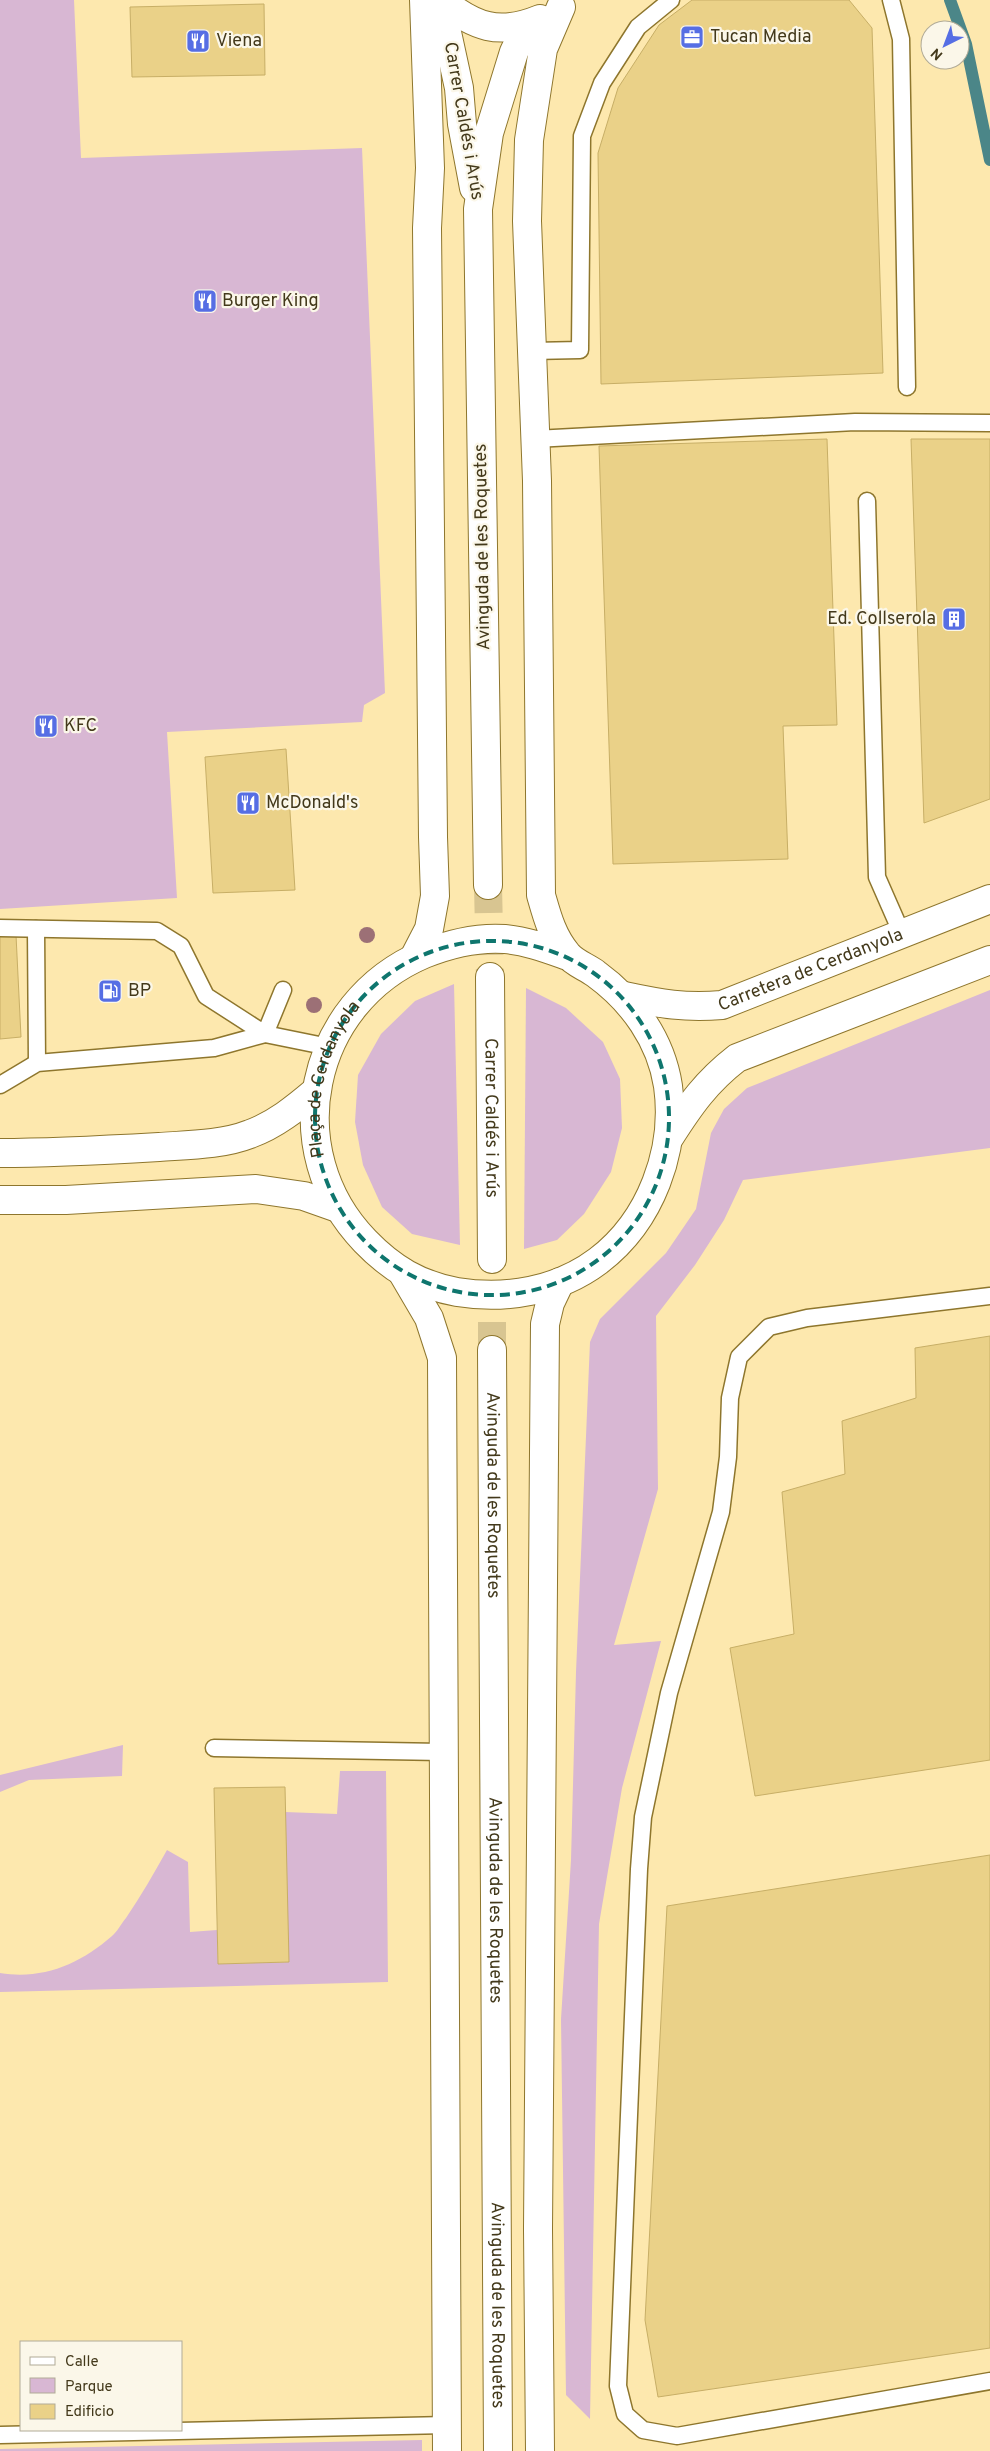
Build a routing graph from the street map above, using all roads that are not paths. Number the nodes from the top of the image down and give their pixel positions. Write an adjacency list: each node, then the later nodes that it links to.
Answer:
1 (424, 0): 19 (main road)
2 (440, 0): 6 (main road); 7 (main road, Carrer Caldés i Arús)
3 (671, 0): 8 (lane)
4 (891, 0): 9 (lane)
5 (564, 4): 6 (main road); 8 (main road)
6 (527, 25): 7 (main road, Carrer Caldés i Arús)
7 (478, 209): 13 (main road, Avinguda de les Roquetes)
8 (532, 352): 11 (main road)
9 (907, 387)
10 (990, 424): 11 (lane)
11 (535, 438): 18 (main road)
12 (867, 501): 17 (lane)
13 (488, 885)
14 (990, 899): 17 (main road, Carretera de Cerdanyola)
15 (0, 928): 16 (lane)
16 (36, 929): 24 (lane); 26 (lane)
17 (902, 934): 23 (main road, Carretera de Cerdanyola)
18 (568, 956): 19 (main road, Plaça de Cerdanyola); 23 (main road, Plaça de Cerdanyola)
19 (414, 958): 25 (main road, Plaça de Cerdanyola)
20 (990, 960): 29 (main road)
21 (490, 977): 33 (main road, Carrer Caldés i Arús)
22 (283, 990): 24 (lane)
23 (624, 996): 29 (main road, Plaça de Cerdanyola)
24 (265, 1034): 25 (lane); 26 (lane)
25 (329, 1047): 28 (main road, Plaça de Cerdanyola)
26 (37, 1063): 27 (lane)
27 (0, 1085)
28 (316, 1091): 30 (main road); 32 (main road, Plaça de Cerdanyola)
29 (669, 1138): 35 (main road, Plaça de Cerdanyola)
30 (0, 1153)
31 (0, 1200): 32 (main road)
32 (338, 1208): 34 (main road, Plaça de Cerdanyola)
33 (492, 1260)
34 (401, 1271): 35 (main road, Plaça de Cerdanyola); 39 (main road)
35 (560, 1282): 44 (main road)
36 (990, 1296): 40 (lane)
37 (492, 1350): 43 (main road, Avinguda de les Roquetes)
38 (214, 1748): 39 (lane)
39 (442, 1752): 42 (main road)
40 (990, 2381)
41 (0, 2435): 42 (lane)
42 (447, 2438)
43 (498, 2451)
44 (540, 2451)

